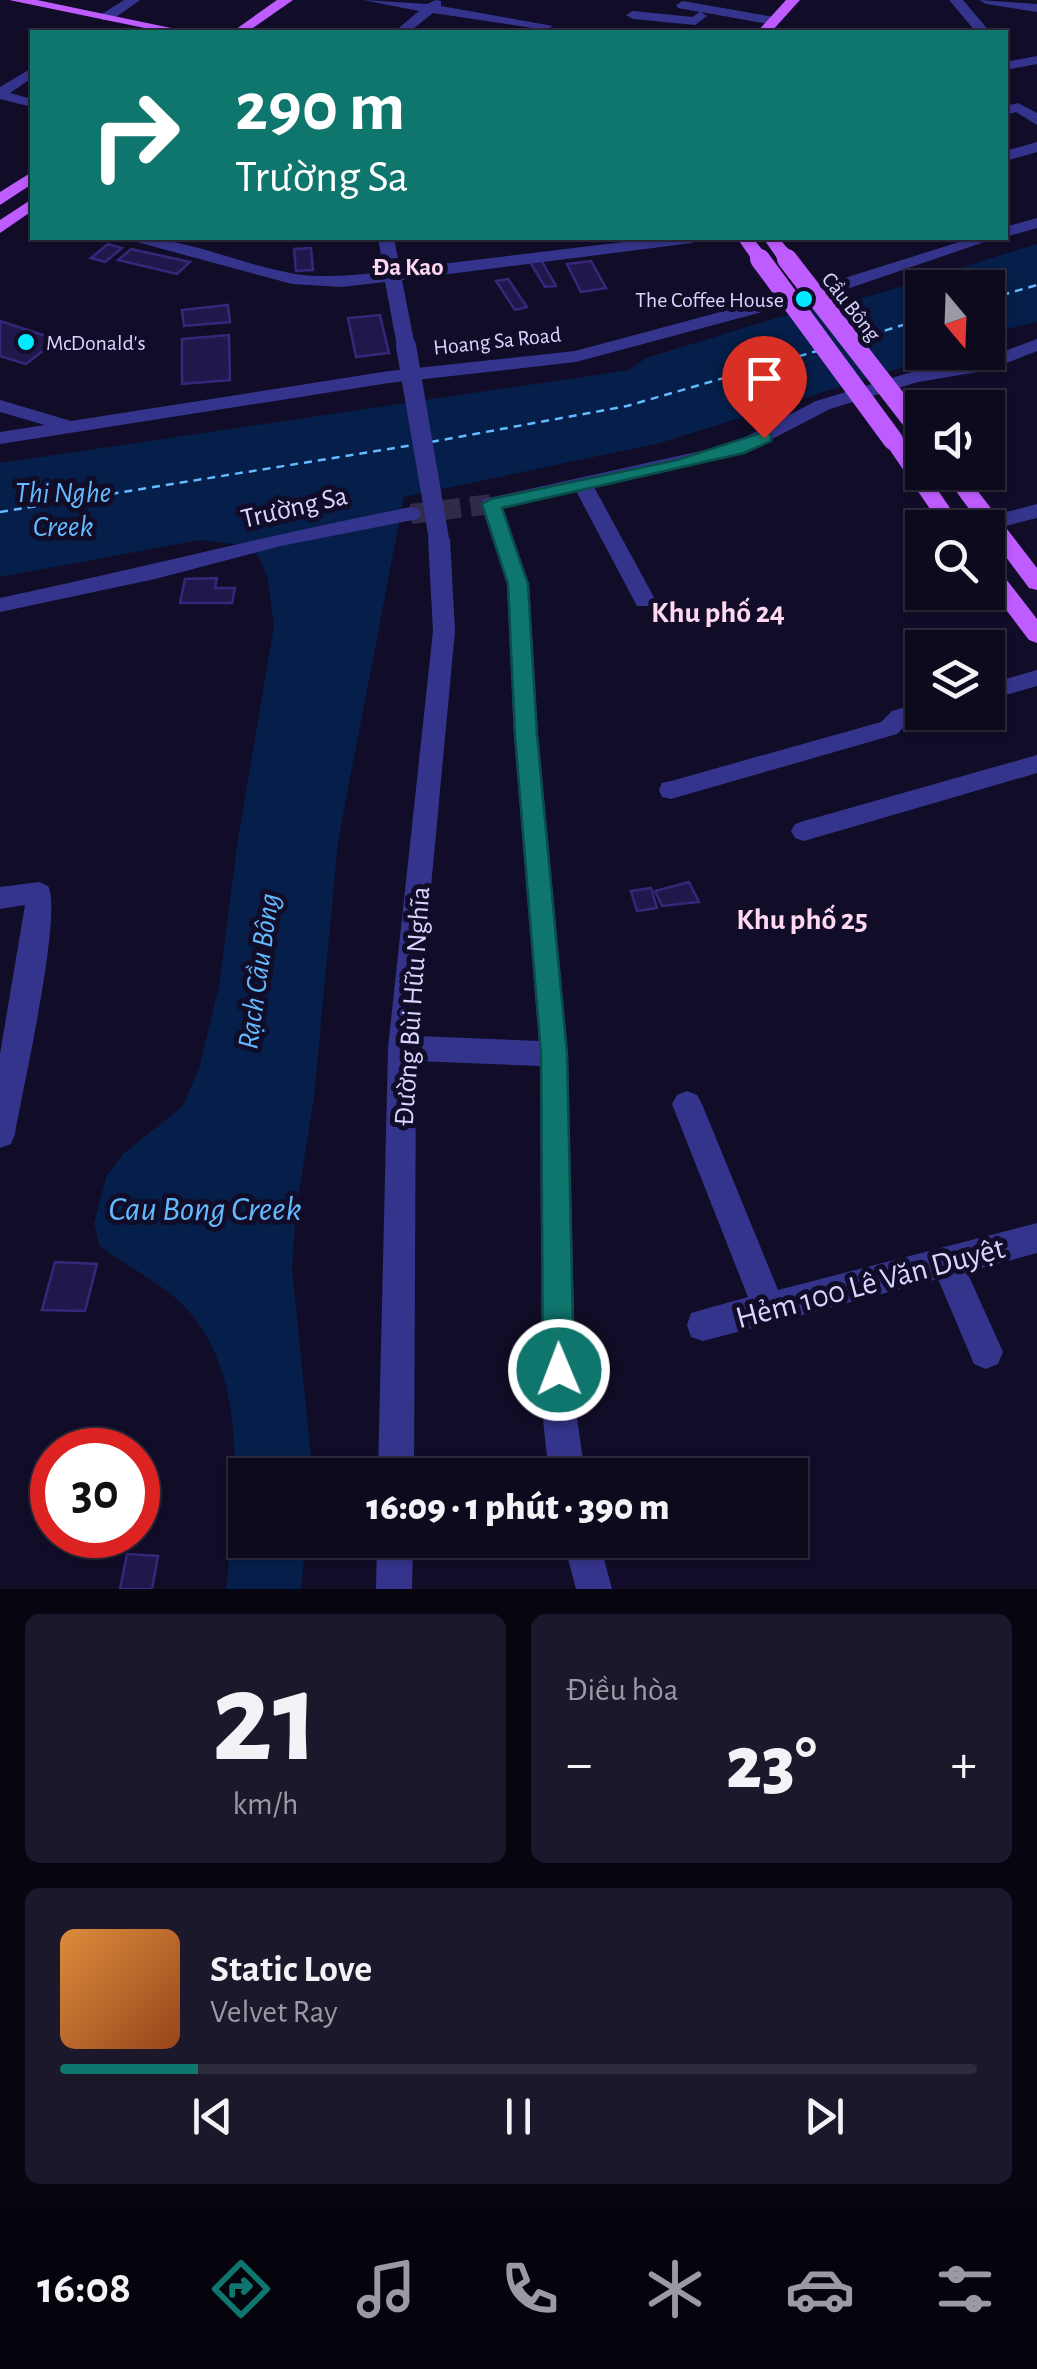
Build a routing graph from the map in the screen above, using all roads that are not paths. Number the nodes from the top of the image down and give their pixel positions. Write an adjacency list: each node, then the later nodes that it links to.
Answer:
1 (16, 0): 15 (main road)
2 (133, 0): 15 (street)
3 (286, 0): 19 (main road)
4 (370, 0): 12 (street)
5 (440, 0): 12 (street)
6 (793, 0): 17 (main road)
7 (956, 0): 21 (street)
8 (986, 0): 9 (street)
9 (1012, 2): 11 (street)
10 (683, 5): 13 (street)
11 (1037, 8)
12 (428, 10): 16 (street); 20 (street)
13 (707, 10): 14 (street); 17 (street)
14 (633, 15)
15 (107, 18): 18 (main road)
16 (546, 26)
17 (769, 27)
18 (171, 30)
19 (242, 30)
20 (403, 30)
21 (981, 30)
22 (1037, 60): 23 (street)
23 (1008, 65)
24 (30, 73): 25 (street)
25 (0, 94): 26 (street)
26 (30, 102)
27 (1008, 110): 28 (street)
28 (1037, 120)
29 (1037, 147): 30 (street)
30 (1008, 155)
31 (30, 178): 32 (main road)
32 (0, 200)
33 (30, 209): 35 (main road)
34 (1037, 223): 36 (street)
35 (0, 228)
36 (1008, 231)
37 (150, 240): 44 (street)
38 (386, 240): 46 (street, Đường Bùi Hữu Nghĩa)
39 (549, 240): 45 (street)
40 (667, 240): 45 (street)
41 (747, 240): 53 (main road, Cầu Bông, bridge)
42 (772, 240): 49 (main road, Cầu Bông, bridge)
43 (982, 240): 50 (street, Hoang Sa Road)
44 (181, 243): 46 (street)
45 (558, 256): 46 (street)
46 (393, 278): 71 (street, Đường Bùi Hữu Nghĩa, bridge)
47 (1037, 344): 52 (street)
48 (0, 406): 50 (street)
49 (905, 412)
50 (75, 427): 51 (street, Hoang Sa Road)
51 (0, 438)
52 (583, 486): 60 (street); 72 (street)
53 (942, 510)
54 (1037, 511): 56 (street)
55 (411, 514): 61 (street, Trường Sa)
56 (1005, 519)
57 (1005, 542): 58 (main road)
58 (1037, 583)
59 (1005, 593): 62 (main road)
60 (645, 601)
61 (0, 605)
62 (1037, 635)
63 (1037, 678): 64 (street)
64 (1005, 687)
65 (905, 716): 67 (street)
66 (1037, 764): 68 (street)
67 (672, 790)
68 (804, 832)
69 (0, 898): 70 (street)
70 (10, 1016): 74 (street)
71 (402, 1048): 72 (street); 80 (street, Đường Bùi Hữu Nghĩa)
72 (554, 1054): 81 (street)
73 (687, 1104): 77 (street)
74 (0, 1134)
75 (1037, 1238): 76 (street, Hẻm 100 Lê Văn Duyệt)
76 (946, 1262): 77 (street, Hẻm 100 Lê Văn Duyệt); 79 (street)
77 (769, 1308): 78 (street, Hẻm 100 Lê Văn Duyệt)
78 (703, 1325)
79 (986, 1352)
80 (396, 1458)
81 (565, 1458)
82 (395, 1558): 84 (street)
83 (586, 1558): 85 (street)
84 (394, 1589)
85 (594, 1589)

